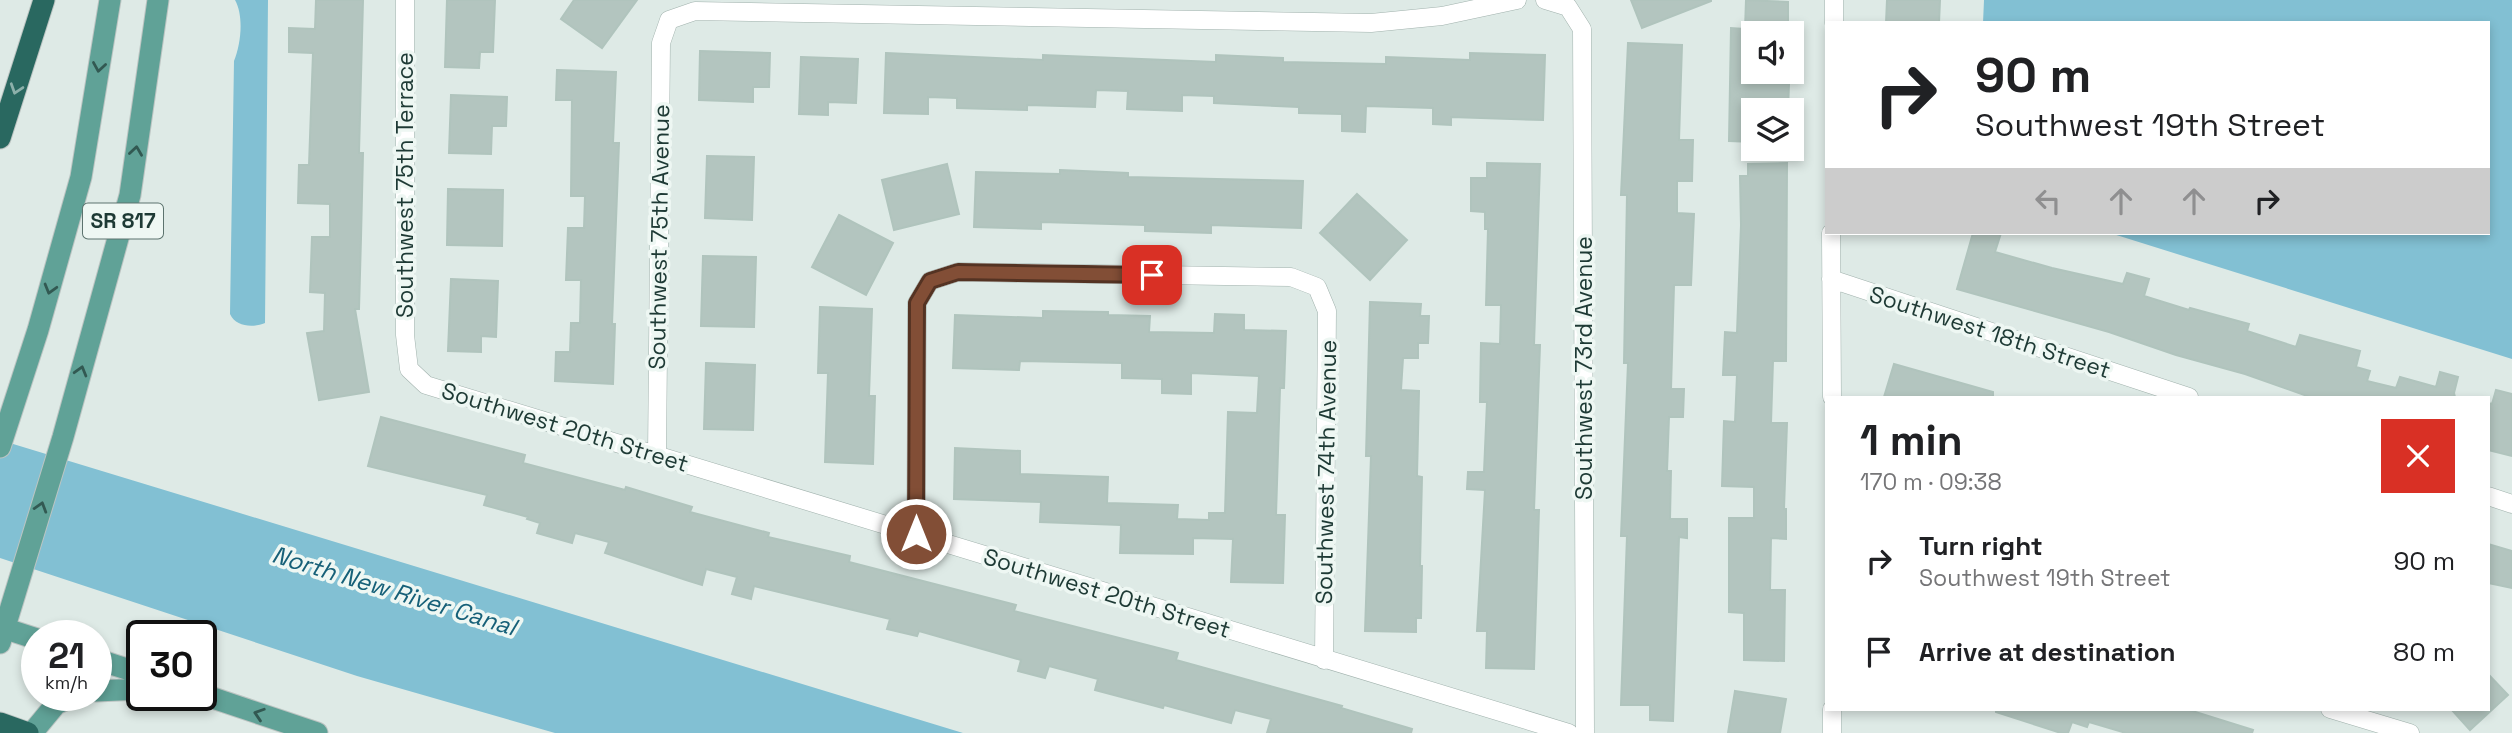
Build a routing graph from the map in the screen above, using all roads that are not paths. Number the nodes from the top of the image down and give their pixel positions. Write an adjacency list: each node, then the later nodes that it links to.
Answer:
1 (44, 0): 9 (highway, one-way to 9)
2 (110, 0): 15 (main road, SR 817, one-way to 15)
3 (158, 0): 20 (main road, SR 817, one-way to 3)
4 (405, 0): 12 (street, Southwest 75th Terrace)
5 (1517, 0): 16 (street, Southwest 75th Avenue)
6 (1545, 0): 31 (street, Southwest 73rd Avenue)
7 (1834, 0): 8 (street)
8 (1834, 21)
9 (0, 138)
10 (1831, 235): 11 (street)
11 (1831, 279): 13 (street); 14 (street, Southwest 18th Street)
12 (409, 369): 16 (street, Southwest 20th Street)
13 (1832, 396)
14 (2186, 396)
15 (0, 447)
16 (657, 455): 19 (street, Southwest 20th Street)
17 (2490, 497): 18 (street)
18 (2512, 504)
19 (916, 534): 22 (street, Southwest 20th Street); 22 (street, Southwest 74th Avenue)
20 (1, 633): 21 (main road)
21 (21, 636)
22 (1324, 660): 30 (street, Southwest 20th Street)
23 (217, 700): 29 (main road, one-way to 23)
24 (50, 711): 28 (main road)
25 (1832, 711): 32 (street)
26 (2337, 711): 33 (street)
27 (0, 723): 28 (highway)
28 (30, 733)
29 (317, 733)
30 (1569, 733)
31 (1585, 733)
32 (1832, 733)
33 (2410, 733)

